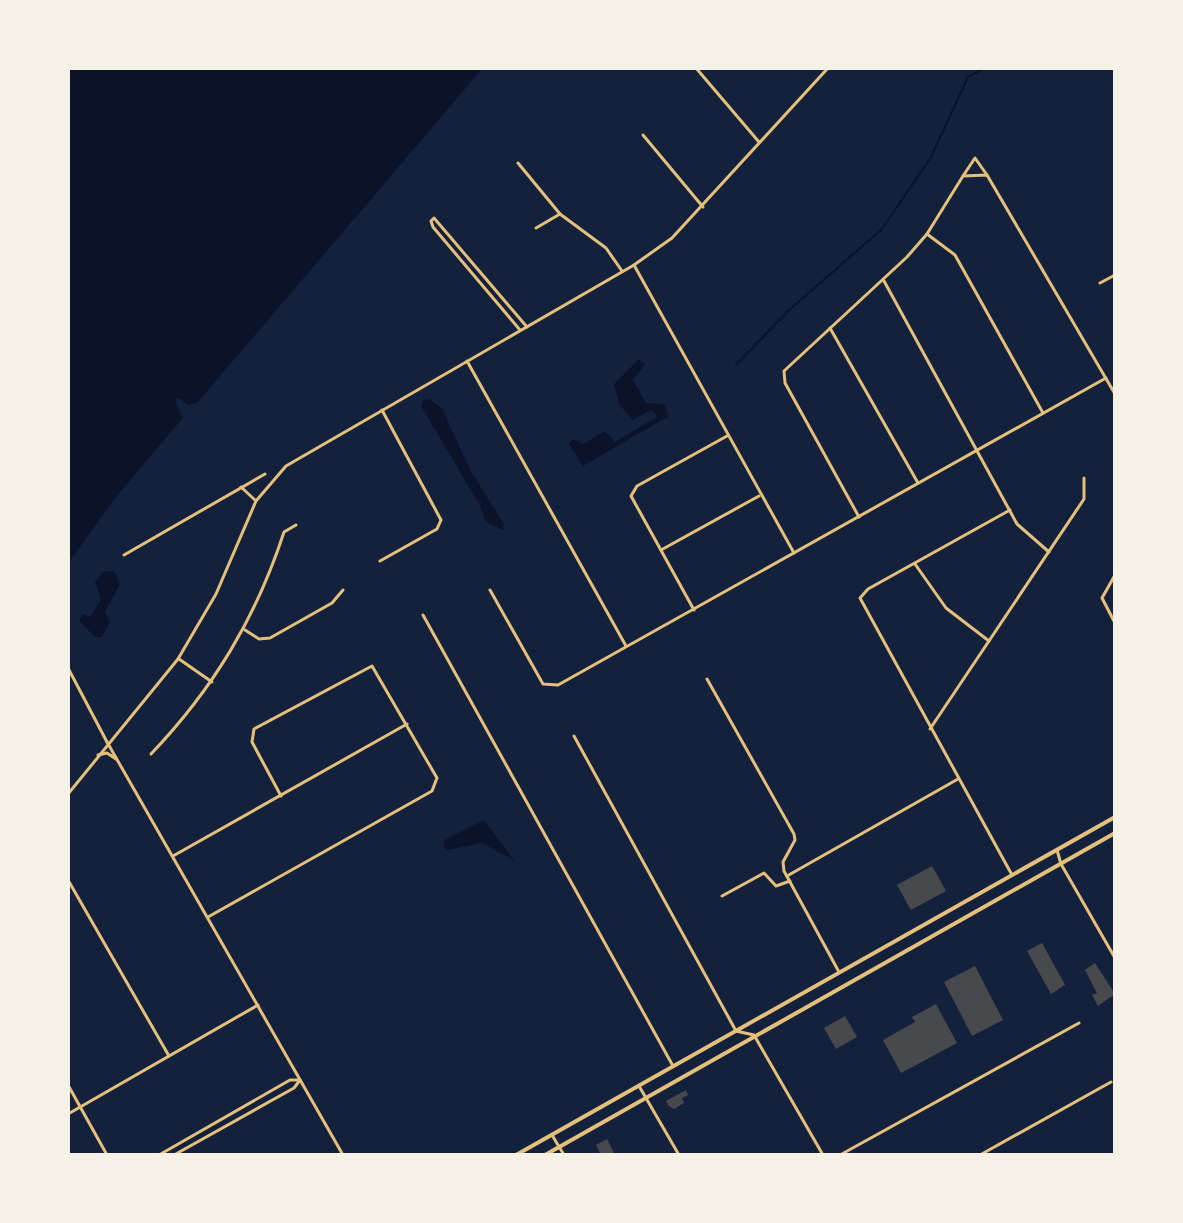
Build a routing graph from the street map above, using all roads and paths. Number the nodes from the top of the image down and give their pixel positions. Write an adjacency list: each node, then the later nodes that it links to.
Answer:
1 (696, 68): 6 (street)
2 (820, 68): 4 (street)
3 (828, 68): 4 (street)
4 (823, 73): 6 (street)
5 (643, 135): 10 (street)
6 (759, 142): 10 (street)
7 (518, 163): 11 (street)
8 (987, 175): 9 (street); 9 (street); 25 (street)
9 (963, 176): 13 (street)
10 (703, 207): 14 (street)
11 (560, 214): 12 (street); 16 (street)
12 (536, 228)
13 (927, 234): 19 (street); 28 (street)
14 (634, 265): 16 (street); 29 (street)
15 (480, 270): 17 (street); 17 (street); 21 (street)
16 (622, 271): 21 (street)
17 (473, 275): 23 (street)
18 (1115, 275): 20 (street)
19 (884, 280): 22 (street); 30 (street)
20 (1100, 283)
21 (527, 327): 23 (street)
22 (830, 328): 33 (street); 38 (street)
23 (520, 331): 24 (street)
24 (467, 361): 27 (street); 54 (street)
25 (1106, 378): 26 (street); 28 (street)
26 (1115, 394)
27 (381, 410): 36 (street); 44 (street)
28 (1043, 413): 30 (street)
29 (728, 436): 35 (street); 40 (street)
30 (978, 450): 33 (street); 37 (street)
31 (265, 474): 34 (street)
32 (1084, 478): 41 (street)
33 (918, 483): 38 (street)
34 (241, 487): 36 (street); 43 (street)
35 (760, 496): 40 (street); 42 (street)
36 (256, 501): 55 (street)
37 (1010, 510): 41 (street); 45 (street)
38 (859, 517): 42 (street)
39 (296, 525): 52 (street)
40 (661, 550): 49 (street)
41 (1049, 552): 53 (street)
42 (794, 553): 49 (street)
43 (124, 555)
44 (380, 561)
45 (915, 563): 53 (street); 60 (street)
46 (1115, 575): 51 (street)
47 (343, 590): 52 (street)
48 (490, 590): 54 (street)
49 (694, 610): 54 (street)
50 (423, 615): 86 (street)
51 (1115, 623)
52 (245, 630): 58 (street)
53 (989, 641): 60 (street)
54 (626, 646)
55 (178, 659): 58 (street); 62 (street)
56 (68, 668): 62 (street)
57 (707, 679): 75 (street)
58 (212, 682): 63 (street)
59 (407, 724): 68 (street); 68 (street); 78 (street)
60 (930, 729): 66 (street)
61 (574, 736): 83 (street)
62 (107, 742): 64 (street); 65 (street)
63 (151, 754)
64 (98, 755): 65 (street); 67 (street)
65 (118, 761): 72 (street)
66 (958, 779): 74 (street); 75 (street)
67 (68, 794)
68 (281, 796): 72 (street)
69 (1115, 817): 71 (main road)
70 (1115, 833): 73 (main road)
71 (1057, 850): 73 (street); 74 (main road)
72 (173, 856): 78 (street)
73 (1061, 864): 79 (street); 84 (main road)
74 (1012, 875): 80 (main road)
75 (788, 879): 77 (street); 80 (street)
76 (68, 880): 85 (street)
77 (722, 896)
78 (208, 917): 81 (street)
79 (1115, 958)
80 (839, 972): 83 (main road)
81 (258, 1005): 85 (street); 87 (street)
82 (1079, 1023): 107 (street)
83 (736, 1031): 84 (street); 86 (main road)
84 (754, 1035): 91 (main road); 106 (street)
85 (169, 1056): 93 (street)
86 (673, 1066): 90 (main road)
87 (300, 1080): 92 (street); 94 (street); 98 (street)
88 (1111, 1082): 108 (street)
89 (68, 1085): 93 (street)
90 (639, 1086): 91 (street); 96 (main road)
91 (646, 1098): 97 (main road); 105 (street)
92 (252, 1101): 94 (street); 100 (street)
93 (80, 1107): 95 (street); 99 (street)
94 (256, 1108): 101 (street)
95 (68, 1114)
96 (552, 1135): 97 (street); 102 (main road)
97 (559, 1147): 103 (main road); 104 (street)
98 (341, 1154)
99 (107, 1155)
100 (159, 1155)
101 (174, 1155)
102 (516, 1155)
103 (545, 1155)
104 (564, 1155)
105 (679, 1155)
106 (823, 1155)
107 (840, 1155)
108 (980, 1155)

